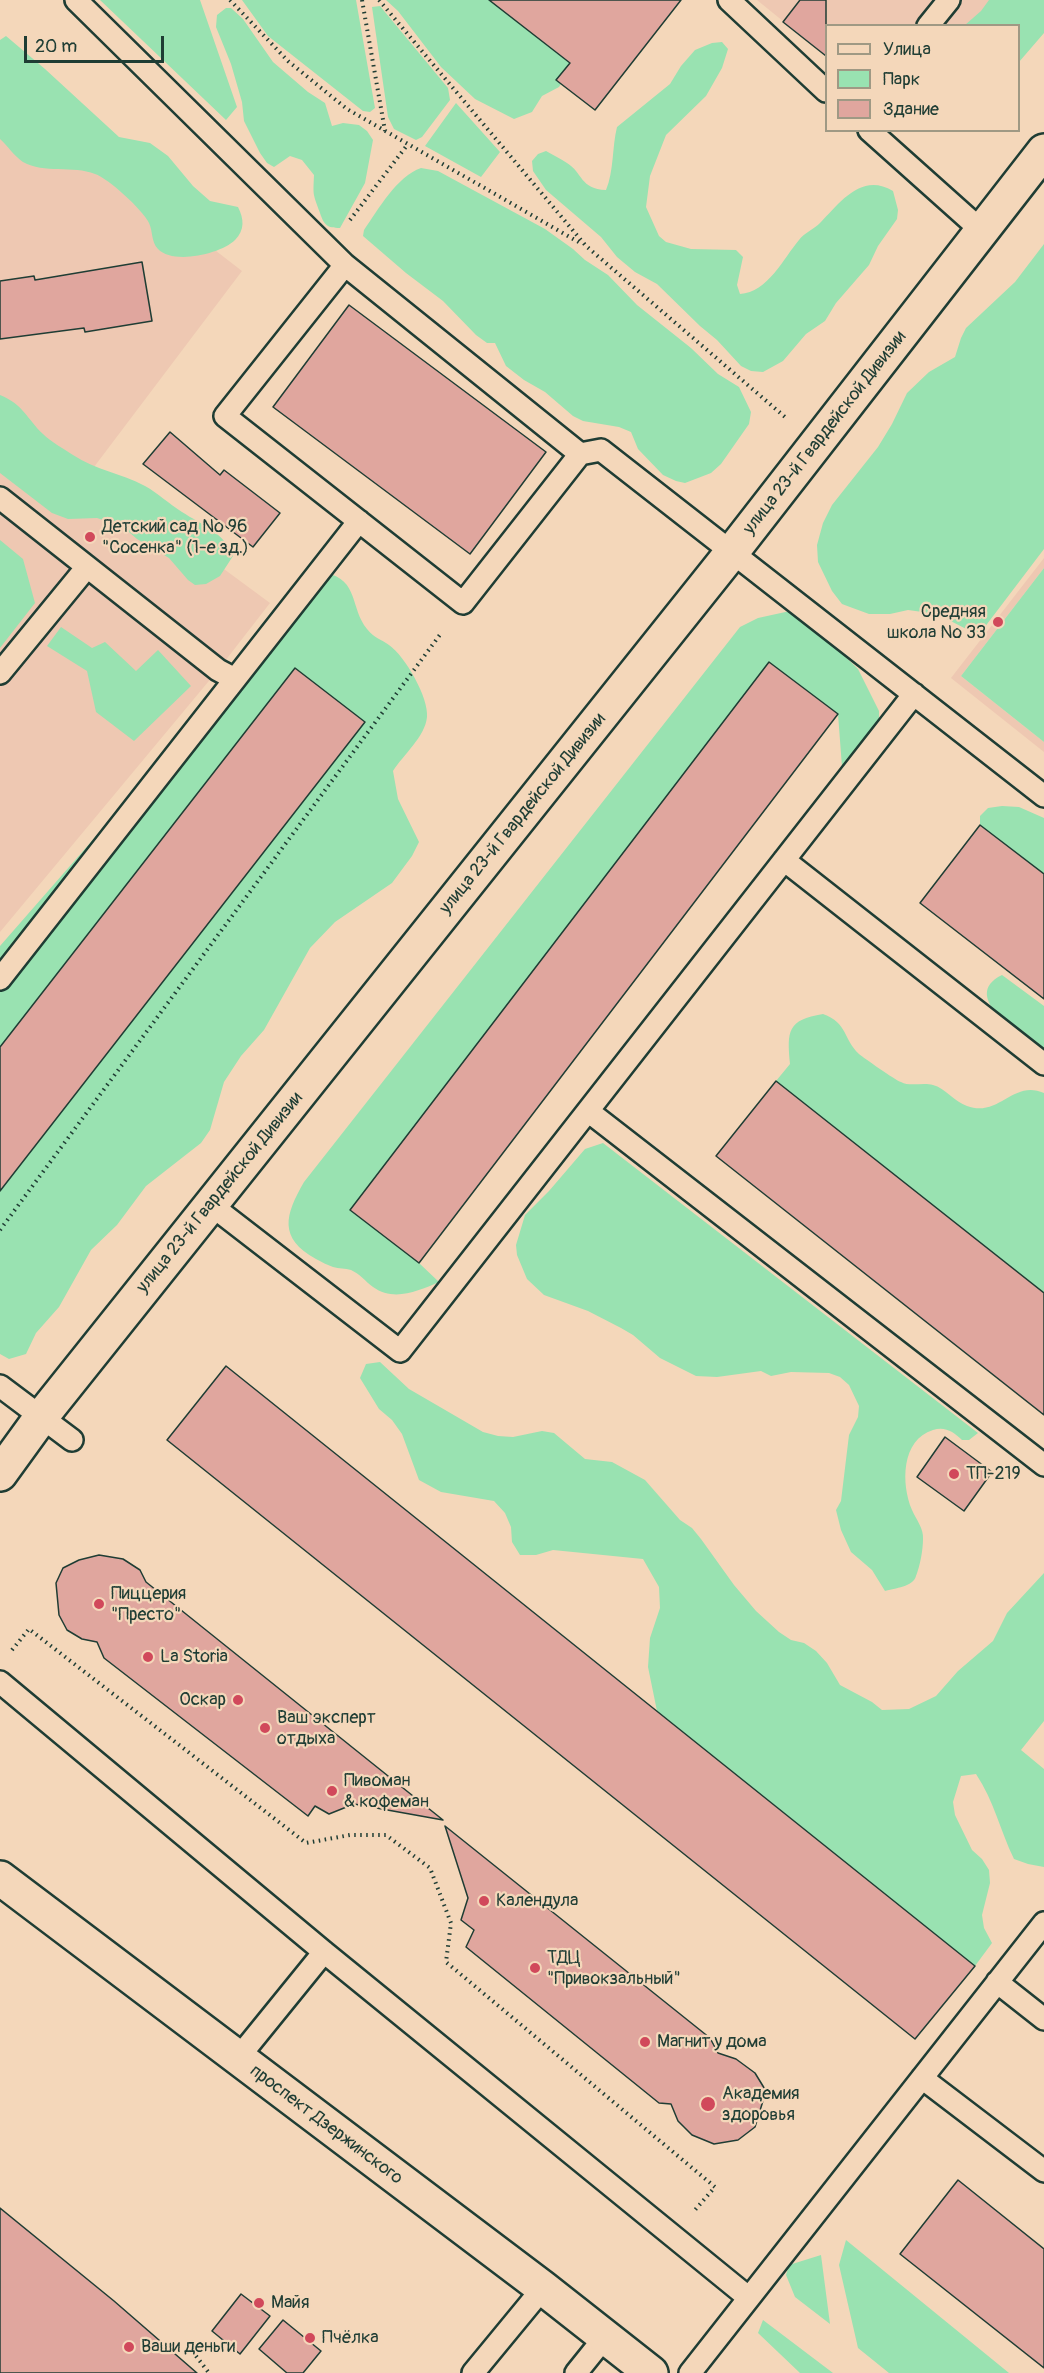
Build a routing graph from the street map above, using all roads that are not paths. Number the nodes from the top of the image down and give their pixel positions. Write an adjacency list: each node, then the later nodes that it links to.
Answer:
1 (76, 0): 10 (lane)
2 (729, 0): 4 (lane)
3 (949, 0): 5 (lane)
4 (752, 8): 6 (lane)
5 (930, 24)
6 (825, 90)
7 (871, 132): 9 (lane)
8 (1044, 151): 9 (street, улица 23-й Гвардейской Дивизии)
9 (982, 231): 14 (street, улица 23-й Гвардейской Дивизии)
10 (345, 265): 11 (lane); 13 (lane)
11 (580, 454): 13 (lane); 14 (lane)
12 (0, 498): 15 (lane)
13 (358, 521): 17 (lane)
14 (732, 552): 18 (lane); 24 (street, улица 23-й Гвардейской Дивизии)
15 (87, 567): 16 (lane); 17 (lane)
16 (0, 673)
17 (234, 679): 21 (lane)
18 (914, 694): 19 (lane); 20 (lane)
19 (1044, 796)
20 (784, 860): 22 (lane); 23 (lane)
21 (0, 979)
22 (1044, 1064)
23 (588, 1111): 24 (lane); 28 (lane)
24 (211, 1205): 26 (street, улица 23-й Гвардейской Дивизии)
25 (0, 1386): 26 (lane)
26 (42, 1416): 27 (lane); 29 (street, улица 23-й Гвардейской Дивизии)
27 (72, 1440)
28 (1044, 1465)
29 (0, 1474)
30 (0, 1682): 33 (lane)
31 (0, 1878): 36 (street, проспект Дзержинского)
32 (1044, 1923): 34 (lane)
33 (324, 1952): 36 (lane); 40 (lane)
34 (998, 1982): 35 (lane); 37 (lane)
35 (1044, 2019)
36 (238, 2058): 39 (street, проспект Дзержинского)
37 (922, 2078): 38 (lane); 40 (lane)
38 (1044, 2171)
39 (543, 2288): 41 (street, проспект Дзержинского); 42 (lane)
40 (749, 2298): 45 (lane)
41 (605, 2337): 43 (lane); 44 (street, проспект Дзержинского)
42 (473, 2373)
43 (576, 2373)
44 (651, 2373)
45 (690, 2373)

